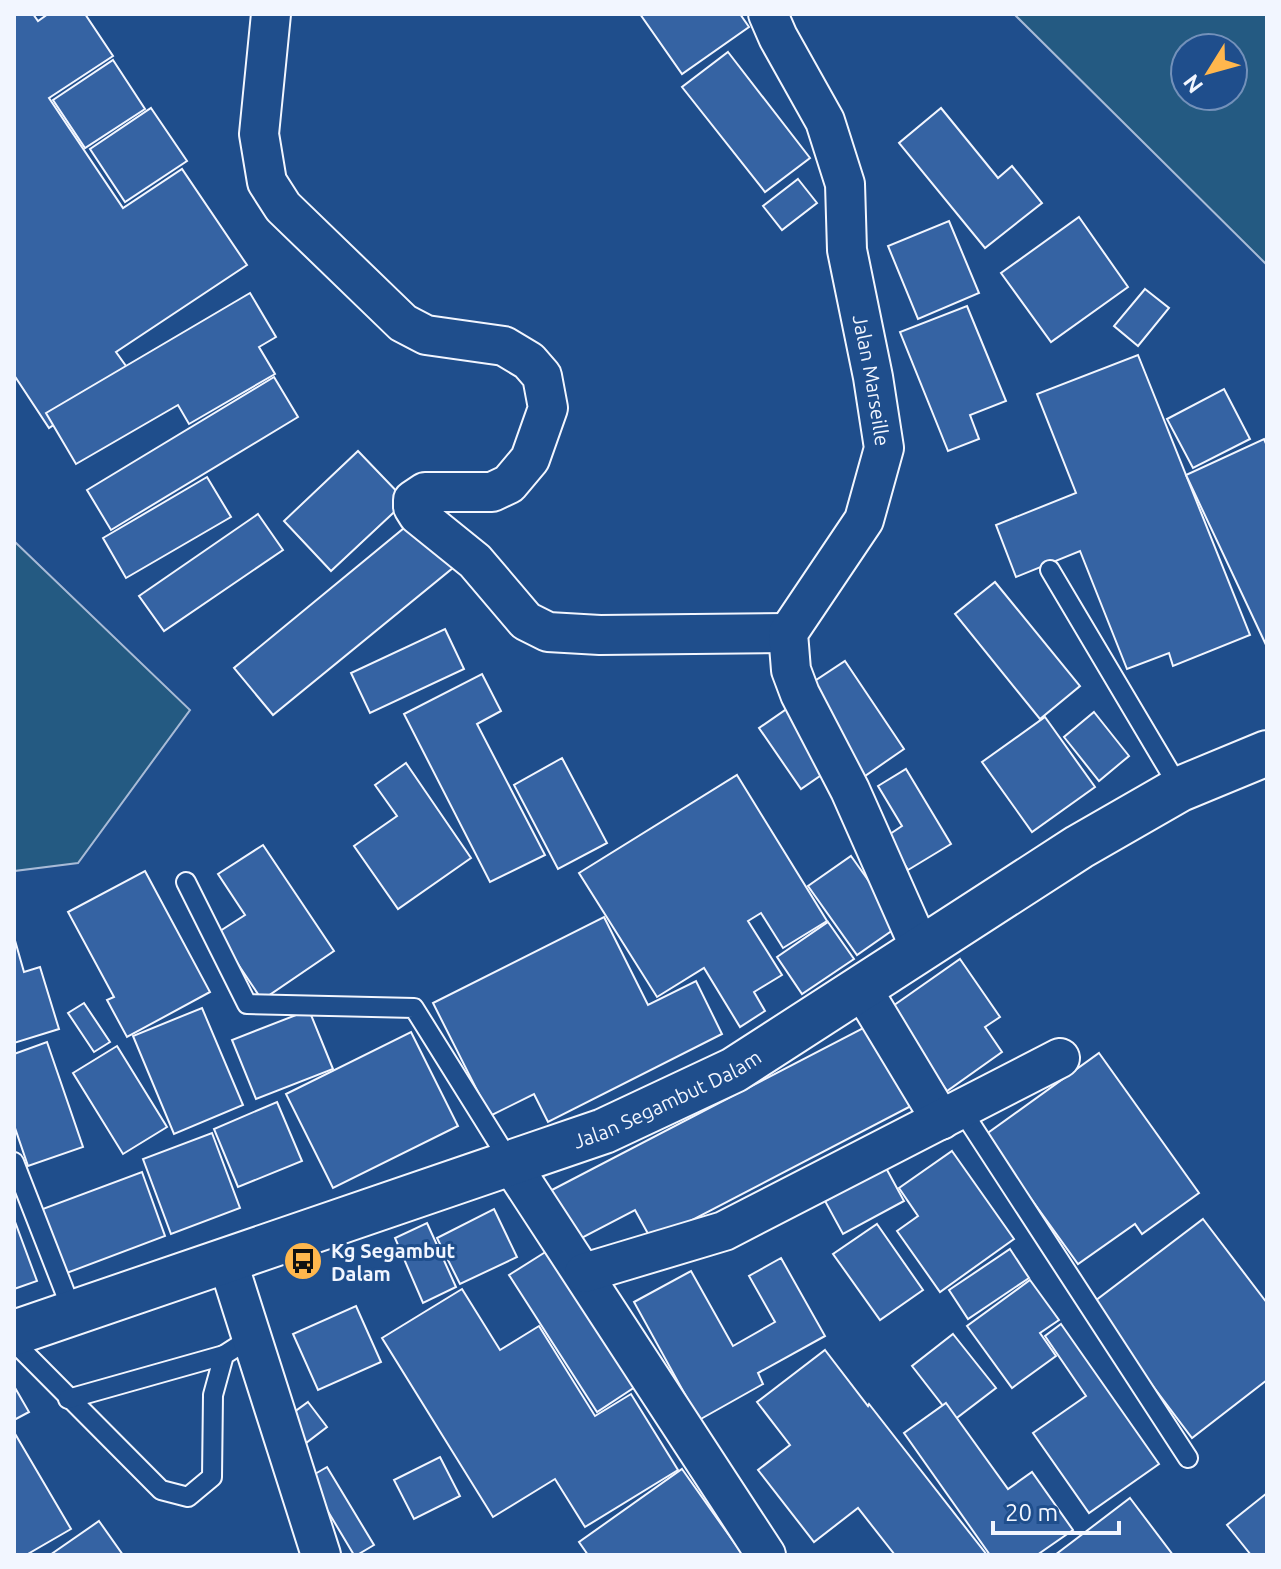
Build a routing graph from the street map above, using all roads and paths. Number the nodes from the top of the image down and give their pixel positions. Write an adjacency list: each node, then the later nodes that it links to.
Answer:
1 (271, 14): 4 (street)
2 (768, 14): 4 (street, Jalan Marseille)
3 (1050, 570): 6 (lane)
4 (788, 633): 8 (street)
5 (1267, 753): 6 (street, Jalan Segambut Dalam)
6 (1180, 789): 8 (street, Jalan Segambut Dalam)
7 (186, 882): 13 (lane)
8 (921, 950): 9 (street, Jalan Segambut Dalam)
9 (862, 989): 11 (street); 13 (street, Jalan Segambut Dalam)
10 (1060, 1058): 11 (street)
11 (951, 1114): 15 (street); 21 (lane)
12 (14, 1162): 16 (lane)
13 (511, 1164): 14 (street, Jalan Segambut Dalam); 15 (street)
14 (227, 1260): 16 (street, Jalan Segambut Dalam); 19 (street)
15 (584, 1273): 23 (street)
16 (73, 1313): 17 (street, Jalan Segambut Dalam)
17 (14, 1333)
18 (14, 1342): 20 (lane)
19 (238, 1346): 20 (lane); 20 (lane); 22 (street)
20 (68, 1399)
21 (1188, 1458)
22 (321, 1555)
23 (766, 1555)

